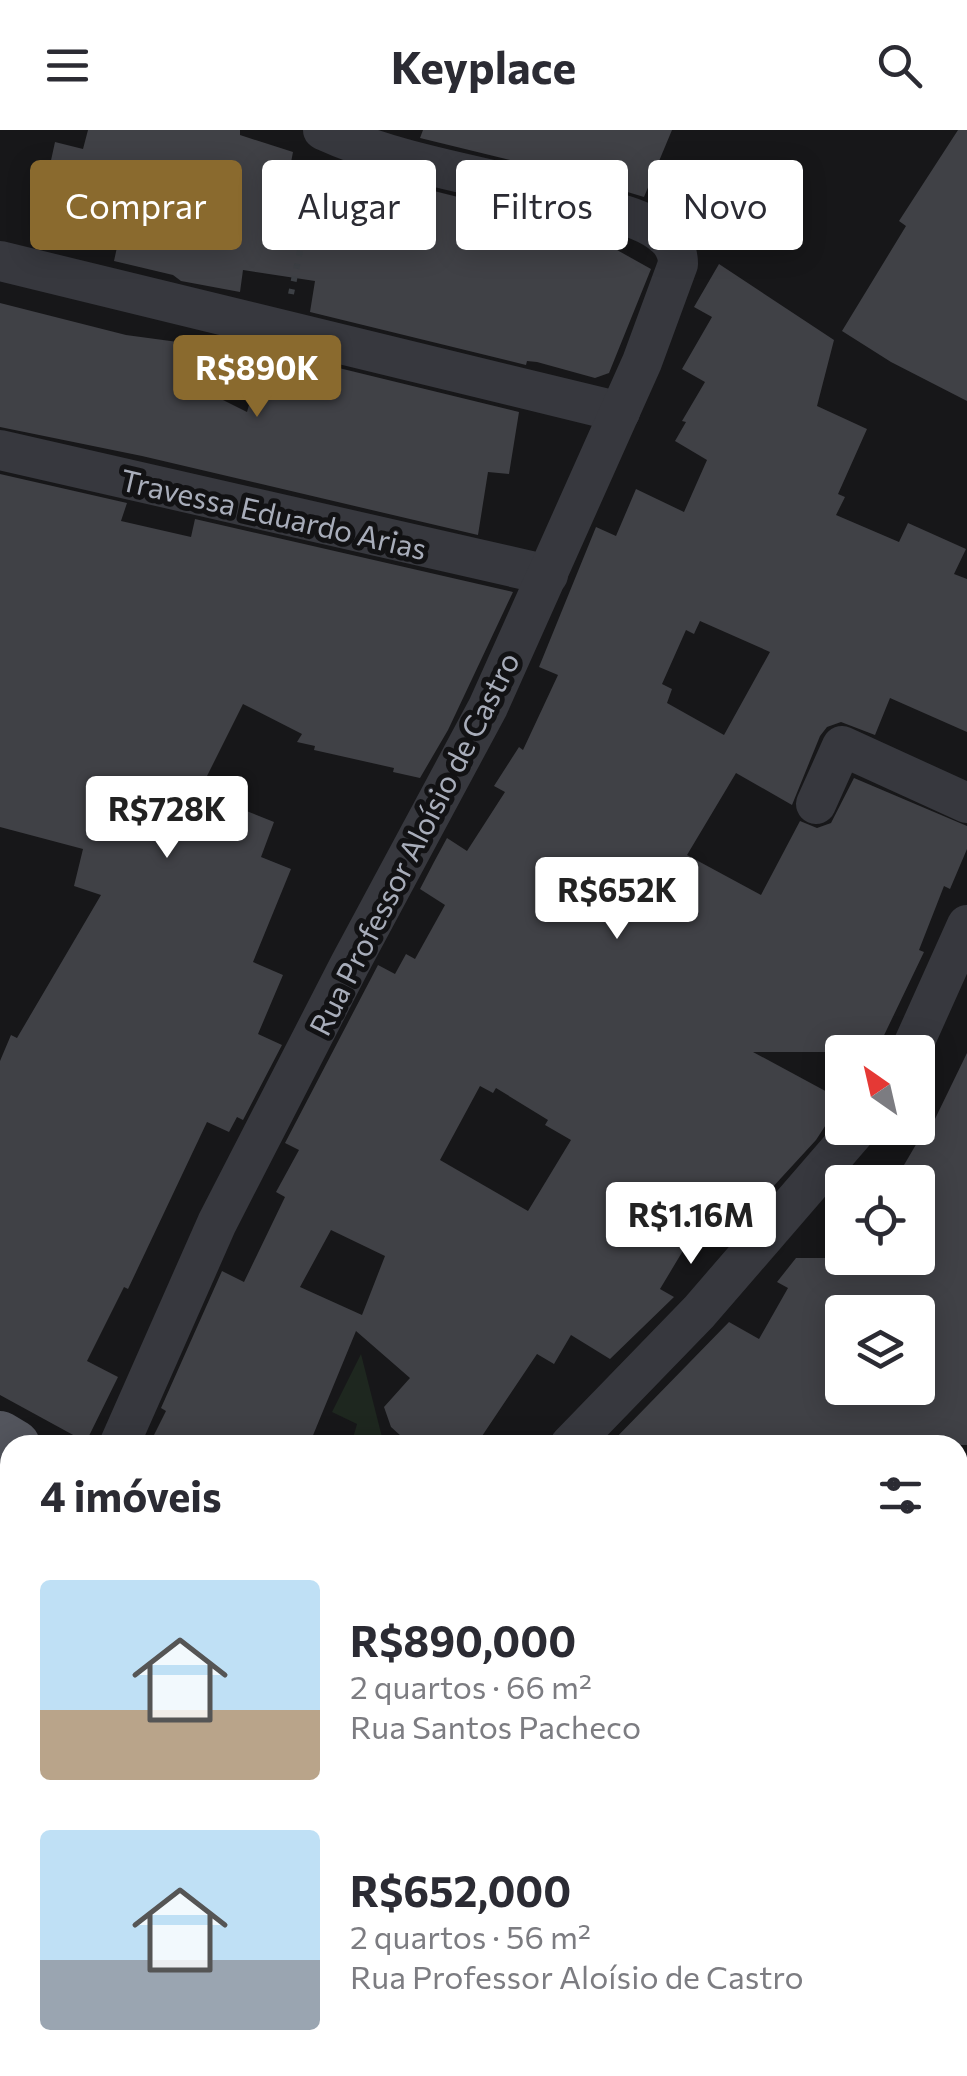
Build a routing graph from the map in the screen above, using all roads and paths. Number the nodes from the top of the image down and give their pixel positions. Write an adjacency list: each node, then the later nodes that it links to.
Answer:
1 (324, 131): 3 (path); 4 (street, Rua Professor Aloísio de Castro)
2 (0, 262): 3 (street)
3 (284, 330): 4 (street)
4 (620, 412): 6 (street, Rua Professor Aloísio de Castro)
5 (0, 450): 6 (street, Travessa Eduardo Arias)
6 (548, 575): 12 (street, Rua Professor Aloísio de Castro)
7 (967, 803): 8 (street)
8 (816, 804)
9 (967, 924): 10 (street)
10 (918, 1035)
11 (843, 1145): 13 (street)
12 (123, 1435)
13 (580, 1435)

